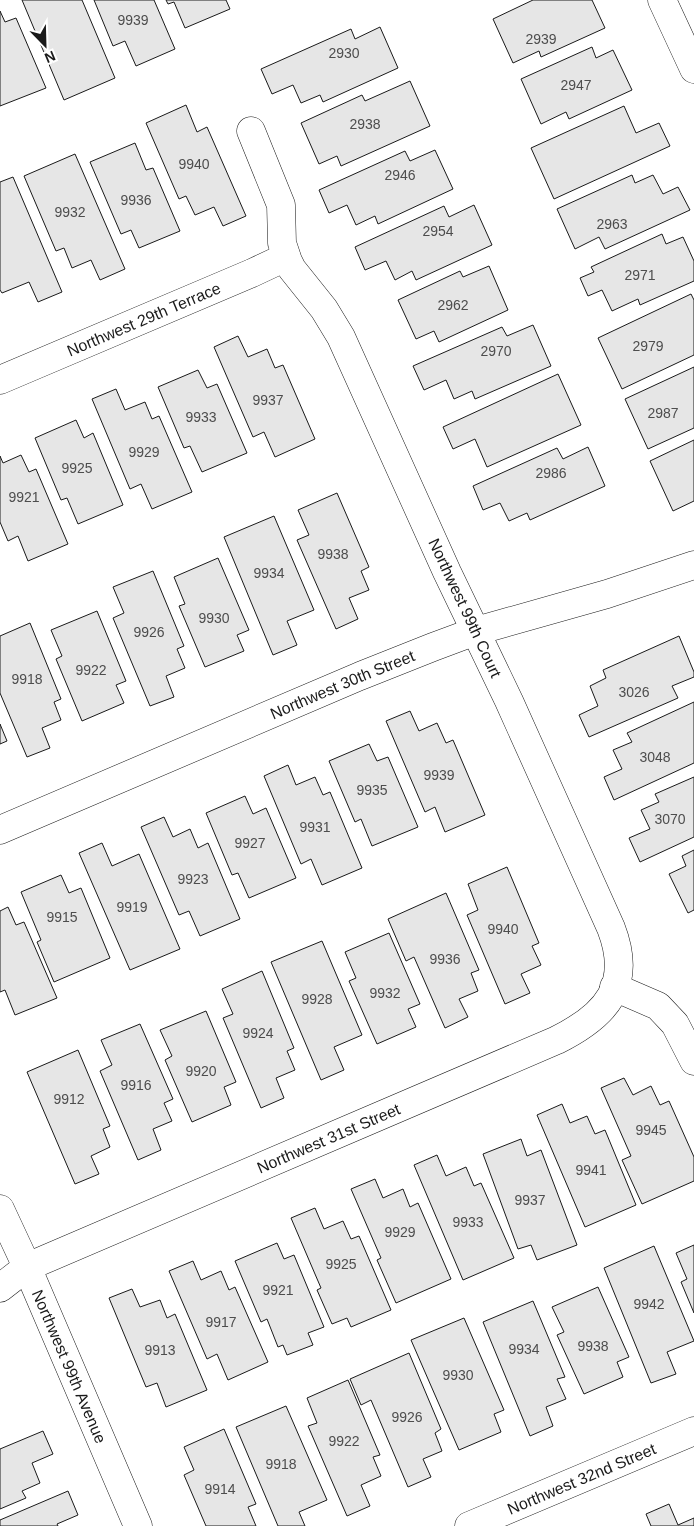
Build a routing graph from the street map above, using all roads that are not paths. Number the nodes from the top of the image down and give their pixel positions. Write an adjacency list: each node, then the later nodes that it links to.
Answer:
1 (662, 0): 2 (street)
2 (694, 69)
3 (251, 131): 4 (street, Northwest 99th Court)
4 (286, 257): 5 (street, Northwest 29th Terrace); 7 (street, Northwest 99th Court)
5 (0, 380)
6 (694, 565): 7 (street, Northwest 30th Street)
7 (476, 631): 8 (street, Northwest 30th Street); 9 (street, Northwest 99th Court)
8 (0, 830)
9 (614, 987): 10 (street); 12 (street, Northwest 31st Street)
10 (694, 1061)
11 (0, 1210): 12 (street, Northwest 99th Avenue)
12 (27, 1267): 13 (street, Northwest 31st Street); 14 (street, Northwest 31st Street); 16 (street, Northwest 99th Avenue)
13 (0, 1270)
14 (0, 1288)
15 (694, 1431): 17 (street, Northwest 32nd Street)
16 (138, 1526)
17 (469, 1526)

